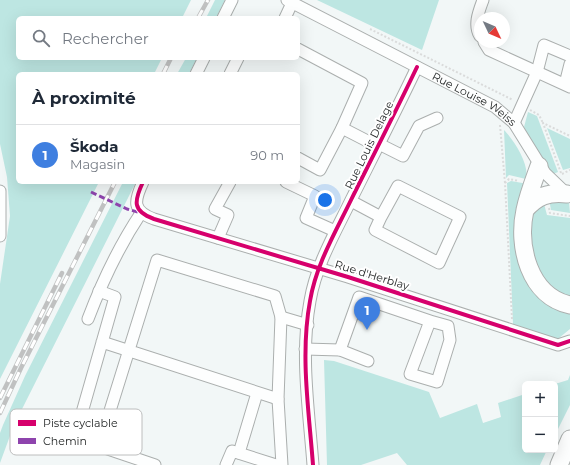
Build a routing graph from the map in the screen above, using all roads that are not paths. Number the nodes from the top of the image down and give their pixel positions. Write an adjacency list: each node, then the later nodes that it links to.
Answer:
1 (232, 0): 5 (street)
2 (483, 0): 4 (street)
3 (290, 1): 6 (street); 13 (street, Rue Louise Weiss)
4 (479, 12)
5 (224, 16)
6 (286, 16)
7 (488, 48): 16 (street)
8 (300, 50): 20 (street)
9 (570, 56): 16 (street)
10 (203, 60): 14 (street)
11 (237, 60): 15 (street)
12 (570, 64): 17 (street)
13 (417, 67): 19 (street, Rue Louise Weiss); 21 (street, Rue Louis Delage)
14 (197, 72)
15 (231, 72)
16 (537, 72): 17 (street); 19 (street)
17 (568, 85)
18 (437, 118): 21 (street)
19 (514, 123): 23 (street, Rue Louise Weiss)
20 (342, 128): 21 (street); 22 (street)
21 (378, 145): 29 (street, Rue Louis Delage)
22 (300, 159)
23 (540, 166): 28 (street, Rue Louise Weiss); 30 (highway)
24 (143, 184): 31 (street)
25 (229, 184): 35 (street)
26 (290, 184): 33 (street)
27 (0, 190): 34 (street)
28 (568, 195): 30 (highway)
29 (351, 201): 32 (street); 33 (street, Rue Louis Delage)
30 (525, 210): 38 (highway)
31 (142, 213): 35 (street, Rue d'Herblay); 37 (street)
32 (381, 217): 32 (street)
33 (335, 231): 36 (street, Rue Louis Delage)
34 (0, 236)
35 (218, 238): 36 (street, Rue d'Herblay)
36 (319, 268): 42 (street, Rue Louis Delage); 43 (street, Rue d'Herblay)
37 (99, 291): 40 (street); 44 (street)
38 (570, 305)
39 (281, 317): 42 (street); 47 (street); 50 (street)
40 (88, 318)
41 (430, 321): 41 (street); 46 (street)
42 (308, 325): 45 (street, Rue Louis Delage)
43 (570, 341)
44 (102, 342): 47 (street); 51 (street)
45 (305, 350): 46 (street); 60 (street, Rue Louis Delage)
46 (340, 350): 48 (street)
47 (129, 352): 49 (street); 52 (street)
48 (368, 361)
49 (256, 393): 50 (street); 54 (street)
50 (278, 399): 59 (street)
51 (82, 409)
52 (111, 409)
53 (570, 438): 61 (highway)
54 (239, 453): 57 (street); 58 (street)
55 (126, 455): 56 (street)
56 (155, 465)
57 (226, 465)
58 (276, 465)
59 (282, 465)
60 (313, 465)
61 (559, 465)

